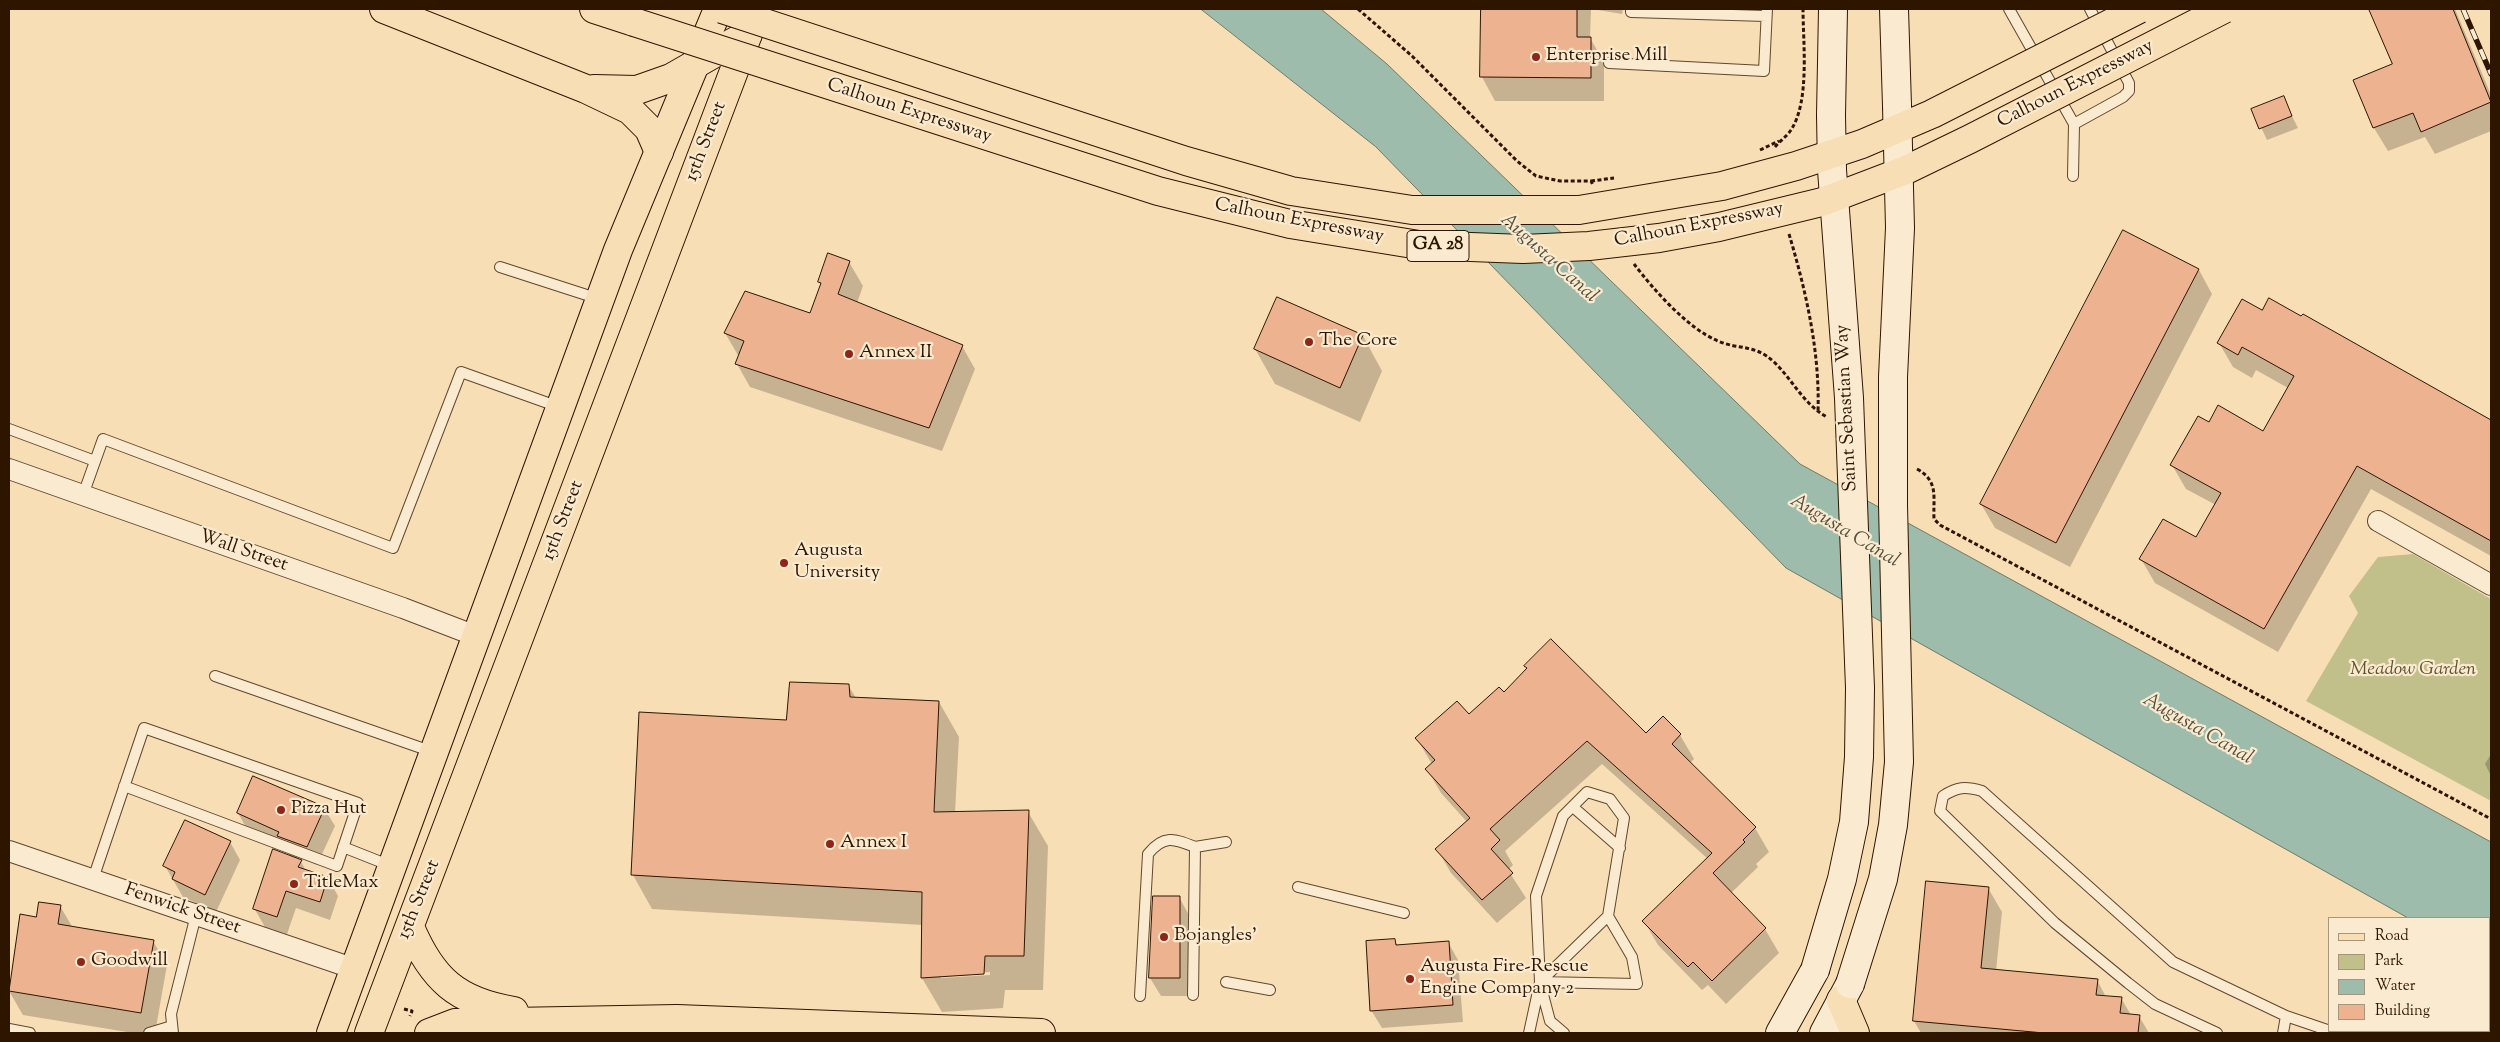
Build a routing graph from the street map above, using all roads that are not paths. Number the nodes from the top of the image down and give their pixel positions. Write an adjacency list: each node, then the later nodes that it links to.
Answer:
1 (384, 9): 17 (main road)
2 (594, 9): 12 (main road, Calhoun Expressway / GA 28, bridge)
3 (718, 9): 16 (main road, 15th Street)
4 (722, 9): 11 (main road, Calhoun Expressway / GA 28, bridge)
5 (757, 9): 14 (main road, 15th Street)
6 (1631, 9): 13 (lane)
7 (1833, 9): 68 (main road, Saint Sebastian Way, bridge)
8 (1894, 9): 51 (main road, bridge)
9 (2009, 9): 18 (lane)
10 (2090, 9): 18 (lane)
11 (2139, 9)
12 (2224, 9)
13 (1766, 12): 15 (lane)
14 (745, 22): 16 (main road); 46 (main road, 15th Street)
15 (1609, 63)
16 (694, 65): 17 (main road); 19 (main road, 15th Street)
17 (586, 89): 19 (main road)
18 (2074, 124): 20 (lane)
19 (658, 152): 22 (main road, 15th Street)
20 (2073, 176)
21 (500, 267): 22 (lane)
22 (600, 299): 23 (main road, 15th Street)
23 (560, 407): 25 (lane); 30 (main road, 15th Street)
24 (9, 429): 25 (lane)
25 (95, 461): 27 (lane)
26 (9, 470): 27 (street, Wall Street)
27 (83, 495): 30 (street, Wall Street)
28 (2378, 521): 29 (street)
29 (2491, 585)
30 (476, 636): 32 (main road, 15th Street)
31 (216, 676): 32 (lane)
32 (434, 752): 40 (main road, 15th Street)
33 (124, 786): 36 (lane); 36 (lane); 41 (lane)
34 (1573, 807): 38 (lane); 38 (lane); 49 (lane)
35 (1226, 842): 37 (lane)
36 (343, 847): 40 (lane)
37 (1196, 847): 52 (lane); 53 (lane)
38 (1620, 848): 45 (lane)
39 (9, 850): 41 (street, Fenwick Street)
40 (392, 867): 47 (main road, 15th Street)
41 (93, 879): 44 (street, Fenwick Street)
42 (1298, 887): 43 (lane)
43 (1404, 913)
44 (196, 915): 47 (street, Fenwick Street); 59 (lane)
45 (1608, 916): 49 (lane); 49 (lane)
46 (410, 927): 55 (main road); 64 (main road, 15th Street)
47 (355, 970): 63 (main road, 15th Street)
48 (1226, 982): 50 (lane)
49 (1540, 982): 66 (lane); 67 (lane)
50 (1270, 990)
51 (1846, 992): 69 (main road); 70 (main road)
52 (1193, 995)
53 (1140, 996)
54 (2286, 1016): 60 (lane); 71 (lane); 72 (lane)
55 (585, 1020): 56 (main road); 57 (main road)
56 (419, 1025)
57 (676, 1026): 65 (main road)
58 (9, 1029): 61 (lane)
59 (173, 1030): 62 (lane)
60 (2328, 1030)
61 (30, 1033)
62 (149, 1033)
63 (331, 1033)
64 (369, 1033)
65 (1042, 1033)
66 (1529, 1033)
67 (1564, 1033)
68 (1780, 1033)
69 (1824, 1033)
70 (1855, 1033)
71 (2217, 1033)
72 (2283, 1033)

